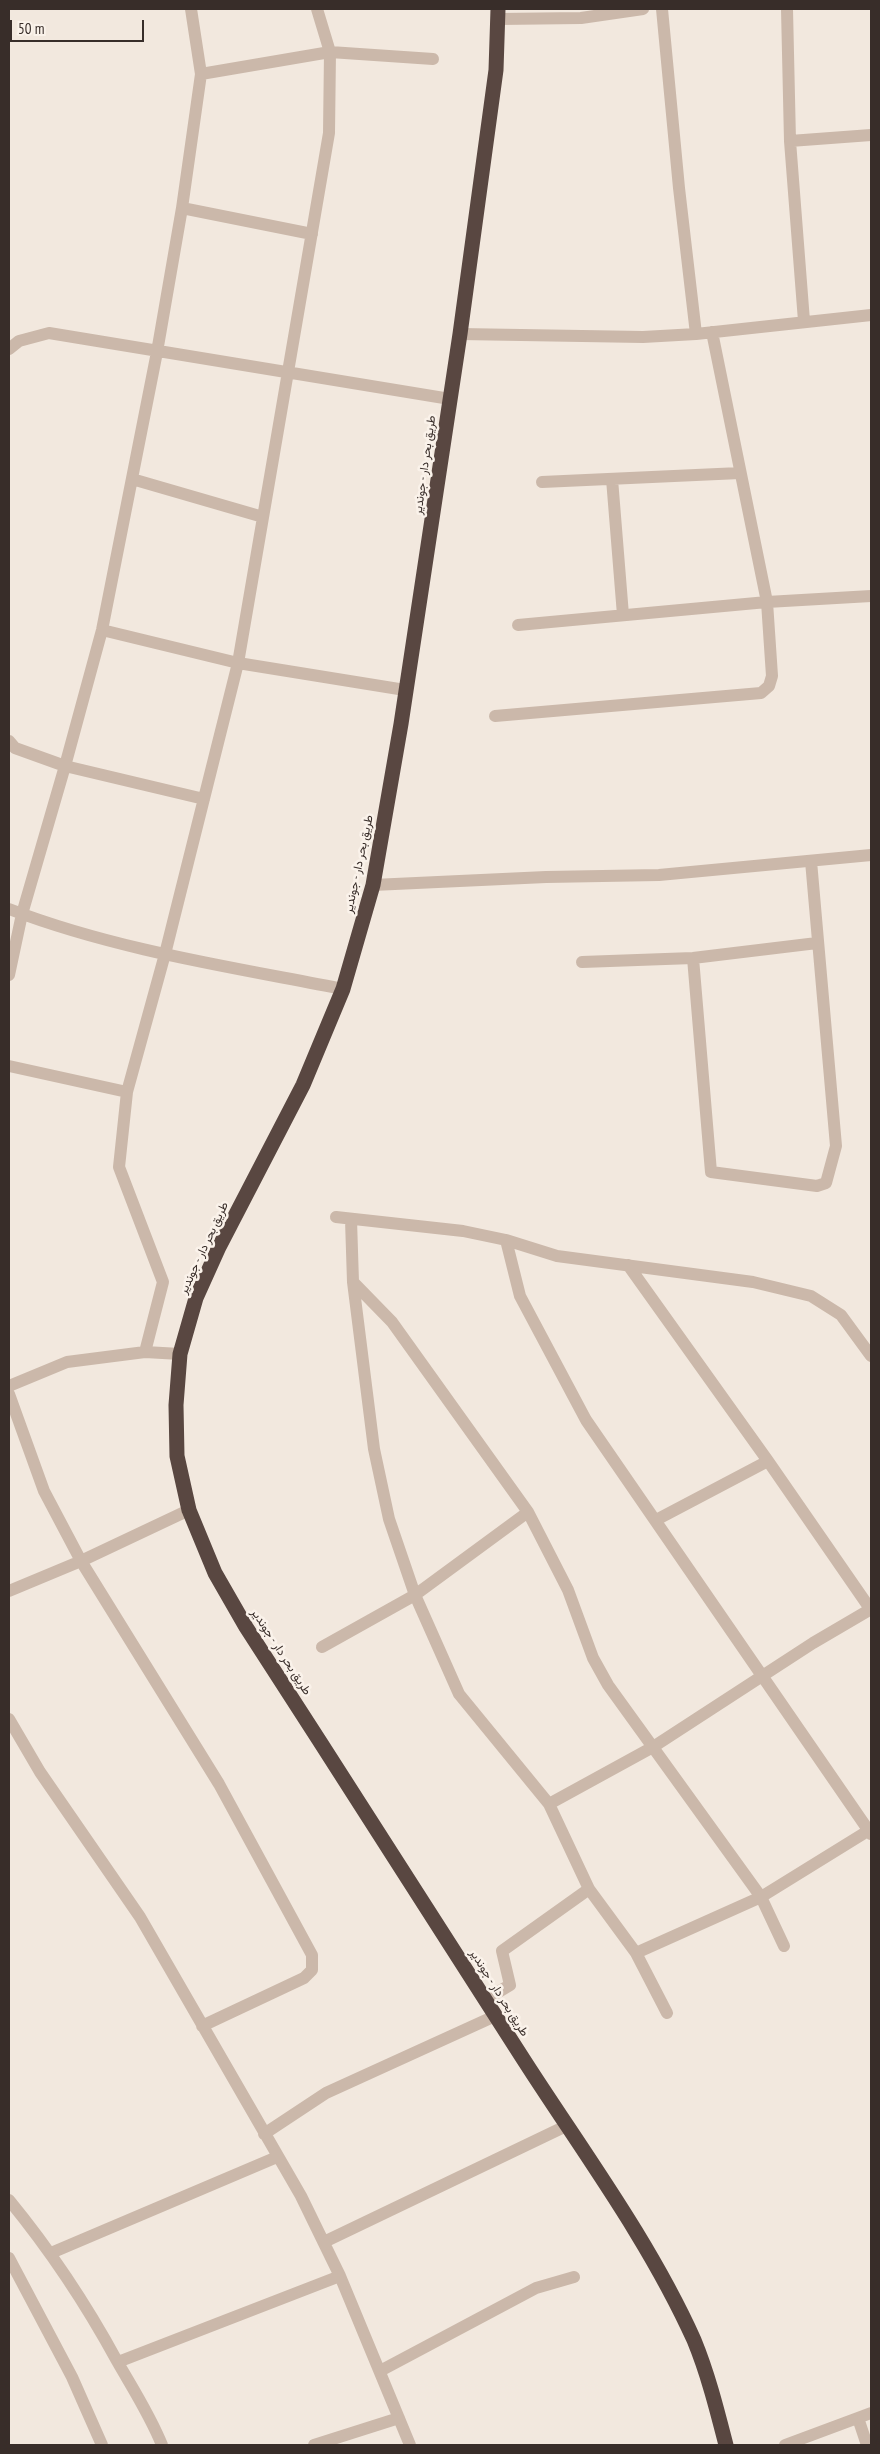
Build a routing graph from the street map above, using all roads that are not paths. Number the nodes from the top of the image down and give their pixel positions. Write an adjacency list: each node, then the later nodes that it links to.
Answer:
1 (191, 9): 9 (street)
2 (317, 9): 7 (street)
3 (643, 9): 6 (street)
4 (662, 9): 18 (street)
5 (787, 9): 11 (street)
6 (498, 14): 17 (highway, طريق بحر دار - جوندير)
7 (330, 52): 8 (street); 9 (street); 13 (street)
8 (433, 60)
9 (201, 74): 12 (street)
10 (871, 135): 11 (street)
11 (790, 141): 15 (street)
12 (182, 208): 13 (street); 20 (street)
13 (312, 234): 21 (street)
14 (871, 315): 15 (street)
15 (804, 321): 16 (street)
16 (712, 332): 18 (street); 23 (street)
17 (460, 334): 18 (street); 22 (highway, طريق بحر دار - جوندير)
18 (696, 334)
19 (9, 349): 20 (street)
20 (157, 352): 21 (street); 25 (street)
21 (288, 373): 22 (street); 27 (street)
22 (450, 399): 34 (highway, طريق بحر دار - جوندير)
23 (740, 473): 24 (street); 29 (street)
24 (612, 478): 26 (street); 30 (street)
25 (132, 479): 27 (street); 32 (street)
26 (542, 482)
27 (263, 517): 33 (street)
28 (871, 596): 29 (street)
29 (766, 602): 30 (street); 35 (street)
30 (623, 615): 31 (street)
31 (518, 625)
32 (102, 630): 33 (street); 37 (street)
33 (238, 663): 34 (street); 38 (street)
34 (405, 690): 41 (highway, طريق بحر دار - جوندير)
35 (495, 716)
36 (9, 741): 37 (street)
37 (65, 766): 38 (street); 43 (street)
38 (204, 799): 45 (street)
39 (871, 855): 40 (street)
40 (810, 861): 41 (street); 44 (street)
41 (373, 885): 49 (highway, طريق بحر دار - جوندير)
42 (9, 909): 43 (street)
43 (22, 914): 45 (street); 48 (street)
44 (817, 943): 46 (street); 46 (street)
45 (165, 954): 49 (street); 51 (street)
46 (693, 958): 47 (street)
47 (582, 962)
48 (9, 974)
49 (343, 989): 58 (highway, طريق بحر دار - جوندير)
50 (9, 1066): 51 (street)
51 (127, 1092): 57 (street)
52 (336, 1217): 53 (street)
53 (351, 1220): 54 (street); 56 (street)
54 (506, 1240): 55 (street); 65 (street)
55 (628, 1265): 59 (street); 62 (street)
56 (353, 1282): 64 (street); 68 (street)
57 (145, 1352): 58 (street); 60 (street)
58 (180, 1354): 63 (highway, طريق بحر دار - جوندير)
59 (871, 1356)
60 (9, 1386)
61 (9, 1394): 66 (street)
62 (768, 1461): 65 (street); 69 (street)
63 (189, 1510): 66 (street); 80 (highway, طريق بحر دار - جوندير)
64 (528, 1512): 68 (street); 73 (street)
65 (656, 1520): 71 (street)
66 (81, 1561): 67 (street); 83 (street)
67 (9, 1591)
68 (415, 1595): 70 (street); 74 (street)
69 (871, 1609): 71 (street)
70 (322, 1648)
71 (762, 1677): 73 (street); 75 (street)
72 (9, 1720): 83 (street)
73 (653, 1747): 74 (street); 77 (street)
74 (549, 1804): 76 (street)
75 (871, 1831): 77 (street)
76 (589, 1889): 79 (street); 80 (street)
77 (761, 1897): 78 (street); 79 (street)
78 (784, 1946)
79 (636, 1953): 81 (street)
80 (486, 2000): 82 (highway, طريق بحر دار - جوندير)
81 (667, 2013)
82 (495, 2016): 84 (highway, طريق بحر دار - جوندير); 85 (street)
83 (202, 2026): 85 (street)
84 (566, 2126): 88 (street); 102 (highway, طريق بحر دار - جوندير)
85 (264, 2134): 86 (street)
86 (277, 2157): 88 (street); 89 (street)
87 (9, 2200): 89 (street)
88 (324, 2242): 91 (street)
89 (51, 2253): 93 (street)
90 (9, 2258): 98 (street)
91 (340, 2276): 93 (street); 94 (street)
92 (574, 2277): 94 (street)
93 (118, 2362): 99 (street)
94 (380, 2371): 96 (street)
95 (871, 2414): 97 (street)
96 (399, 2418): 100 (street); 101 (street)
97 (858, 2418): 103 (street); 104 (street)
98 (102, 2445)
99 (162, 2445)
100 (314, 2445)
101 (410, 2445)
102 (726, 2445)
103 (785, 2445)
104 (867, 2445)

